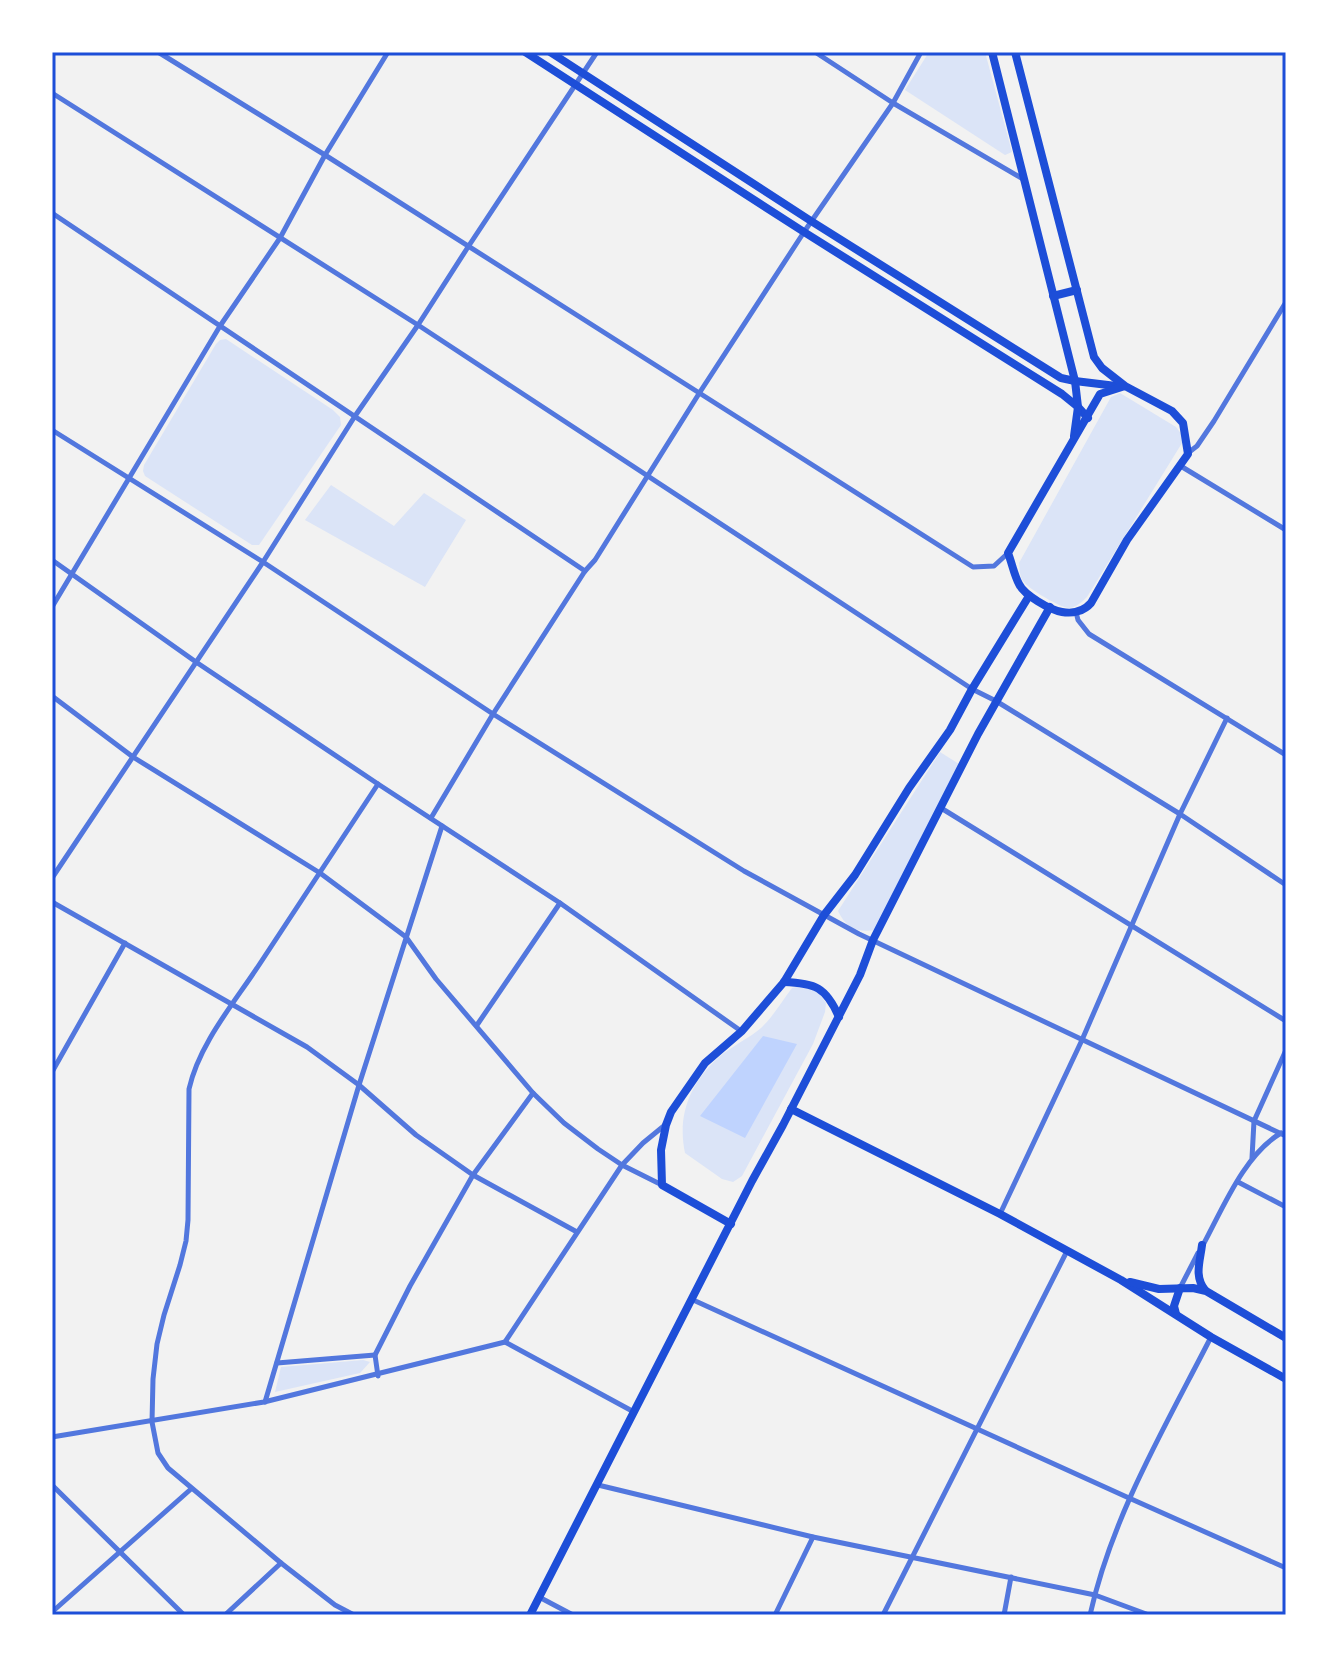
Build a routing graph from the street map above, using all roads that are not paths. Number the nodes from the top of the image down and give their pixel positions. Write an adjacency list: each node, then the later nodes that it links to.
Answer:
1 (158, 52): 14 (street)
2 (388, 52): 14 (street)
3 (525, 52): 11 (main road)
4 (550, 52): 10 (main road)
5 (597, 52): 10 (street)
6 (815, 52): 13 (street)
7 (921, 52): 13 (street)
8 (992, 52): 15 (main road)
9 (1015, 52): 21 (main road)
10 (582, 73): 11 (street); 17 (main road)
11 (575, 85): 18 (main road); 20 (street)
12 (52, 93): 19 (street)
13 (893, 103): 15 (street); 17 (street)
14 (325, 155): 19 (street); 20 (street)
15 (1024, 180): 22 (main road)
16 (52, 213): 25 (street)
17 (811, 221): 18 (street); 26 (main road)
18 (804, 232): 28 (street); 29 (main road)
19 (280, 238): 24 (street); 25 (street)
20 (468, 247): 24 (street); 28 (street)
21 (1077, 290): 22 (main road); 27 (main road)
22 (1053, 296): 26 (main road)
23 (1286, 302): 34 (street)
24 (418, 325): 30 (street); 37 (street)
25 (220, 326): 30 (street); 36 (street)
26 (1075, 381): 27 (main road); 29 (main road)
27 (1125, 386): 31 (main road); 34 (main road)
28 (700, 392): 37 (street); 39 (street)
29 (1078, 407): 31 (main road); 33 (main road)
30 (355, 416): 41 (street); 42 (street)
31 (1088, 418): 33 (main road)
32 (52, 430): 36 (street)
33 (1074, 439): 39 (main road)
34 (1188, 454): 35 (main road)
35 (1179, 465): 38 (street); 47 (main road)
36 (129, 477): 41 (street); 43 (street)
37 (648, 477): 42 (street); 49 (street)
38 (1286, 530)
39 (1008, 553): 44 (main road)
40 (52, 560): 43 (street)
41 (263, 562): 48 (street); 52 (street)
42 (585, 571): 52 (street)
43 (72, 573): 45 (street); 48 (street)
44 (1029, 596): 46 (main road); 49 (main road)
45 (52, 607)
46 (1050, 607): 47 (main road); 51 (main road)
47 (1076, 612): 53 (street)
48 (196, 662): 55 (street); 56 (street)
49 (972, 689): 51 (street); 66 (main road)
50 (52, 696): 55 (street)
51 (996, 701): 57 (main road); 58 (street)
52 (493, 714): 59 (street); 66 (street)
53 (1227, 718): 54 (street); 58 (street)
54 (1286, 755)
55 (133, 757): 61 (street); 62 (street)
56 (378, 784): 59 (street); 61 (street)
57 (941, 808): 67 (street); 69 (main road)
58 (1180, 814): 63 (street); 67 (street)
59 (431, 818): 60 (street)
60 (442, 826): 65 (street); 68 (street)
61 (320, 873): 68 (street); 72 (street)
62 (52, 878)
63 (1286, 885)
64 (52, 902): 70 (street)
65 (560, 903): 75 (street); 76 (street)
66 (824, 915): 69 (street); 71 (main road)
67 (1131, 926): 74 (street); 77 (street)
68 (406, 937): 75 (street); 80 (street)
69 (873, 940): 73 (main road); 77 (street)
70 (125, 943): 72 (street); 79 (street)
71 (784, 982): 73 (main road); 76 (main road)
72 (233, 1004): 80 (street); 111 (street)
73 (839, 1017): 82 (main road)
74 (1286, 1021)
75 (477, 1025): 81 (street)
76 (742, 1031): 84 (main road)
77 (1082, 1040): 83 (street); 92 (street)
78 (1286, 1050): 83 (street)
79 (52, 1072)
80 (359, 1085): 88 (street); 106 (street)
81 (533, 1093): 87 (street); 88 (street)
82 (791, 1109): 92 (main road); 93 (main road)
83 (1254, 1121): 85 (street); 86 (street)
84 (666, 1125): 87 (street); 90 (main road)
85 (1283, 1135): 86 (street)
86 (1252, 1158): 89 (street)
87 (622, 1165): 90 (street); 94 (street)
88 (473, 1175): 94 (street); 105 (street)
89 (1238, 1182): 91 (street); 95 (street)
90 (662, 1185): 93 (main road)
91 (1286, 1207)
92 (1000, 1214): 96 (main road)
93 (731, 1224): 100 (main road)
94 (577, 1232): 104 (street)
95 (1202, 1245): 98 (street); 99 (main road)
96 (1067, 1251): 97 (main road); 112 (street)
97 (1121, 1280): 98 (main road); 101 (main road)
98 (1180, 1288): 99 (main road); 101 (main road)
99 (1206, 1291): 103 (main road)
100 (691, 1299): 110 (main road); 112 (street)
101 (1176, 1315): 102 (main road)
102 (1211, 1337): 108 (main road); 117 (street)
103 (1286, 1338)
104 (505, 1342): 107 (street); 110 (street)
105 (375, 1355): 106 (street); 107 (street)
106 (277, 1363): 109 (street)
107 (378, 1376): 109 (street)
108 (1286, 1379)
109 (264, 1402): 111 (street)
110 (634, 1412): 114 (main road)
111 (152, 1422): 113 (street); 116 (street)
112 (978, 1429): 117 (street); 120 (street)
113 (52, 1437)
114 (597, 1484): 118 (street); 125 (main road)
115 (52, 1485): 119 (street)
116 (191, 1489): 119 (street); 121 (street)
117 (1129, 1498): 122 (street); 124 (street)
118 (813, 1537): 120 (street); 132 (street)
119 (120, 1552): 126 (street); 127 (street)
120 (913, 1557): 123 (street); 133 (street)
121 (281, 1563): 128 (street); 129 (street)
122 (1286, 1568)
123 (1011, 1577): 124 (street); 134 (street)
124 (1095, 1595): 135 (street); 136 (street)
125 (539, 1597): 130 (main road); 131 (street)
126 (52, 1612)
127 (184, 1615)
128 (225, 1615)
129 (354, 1615)
130 (530, 1615)
131 (573, 1615)
132 (775, 1615)
133 (883, 1615)
134 (1004, 1615)
135 (1090, 1615)
136 (1149, 1615)

